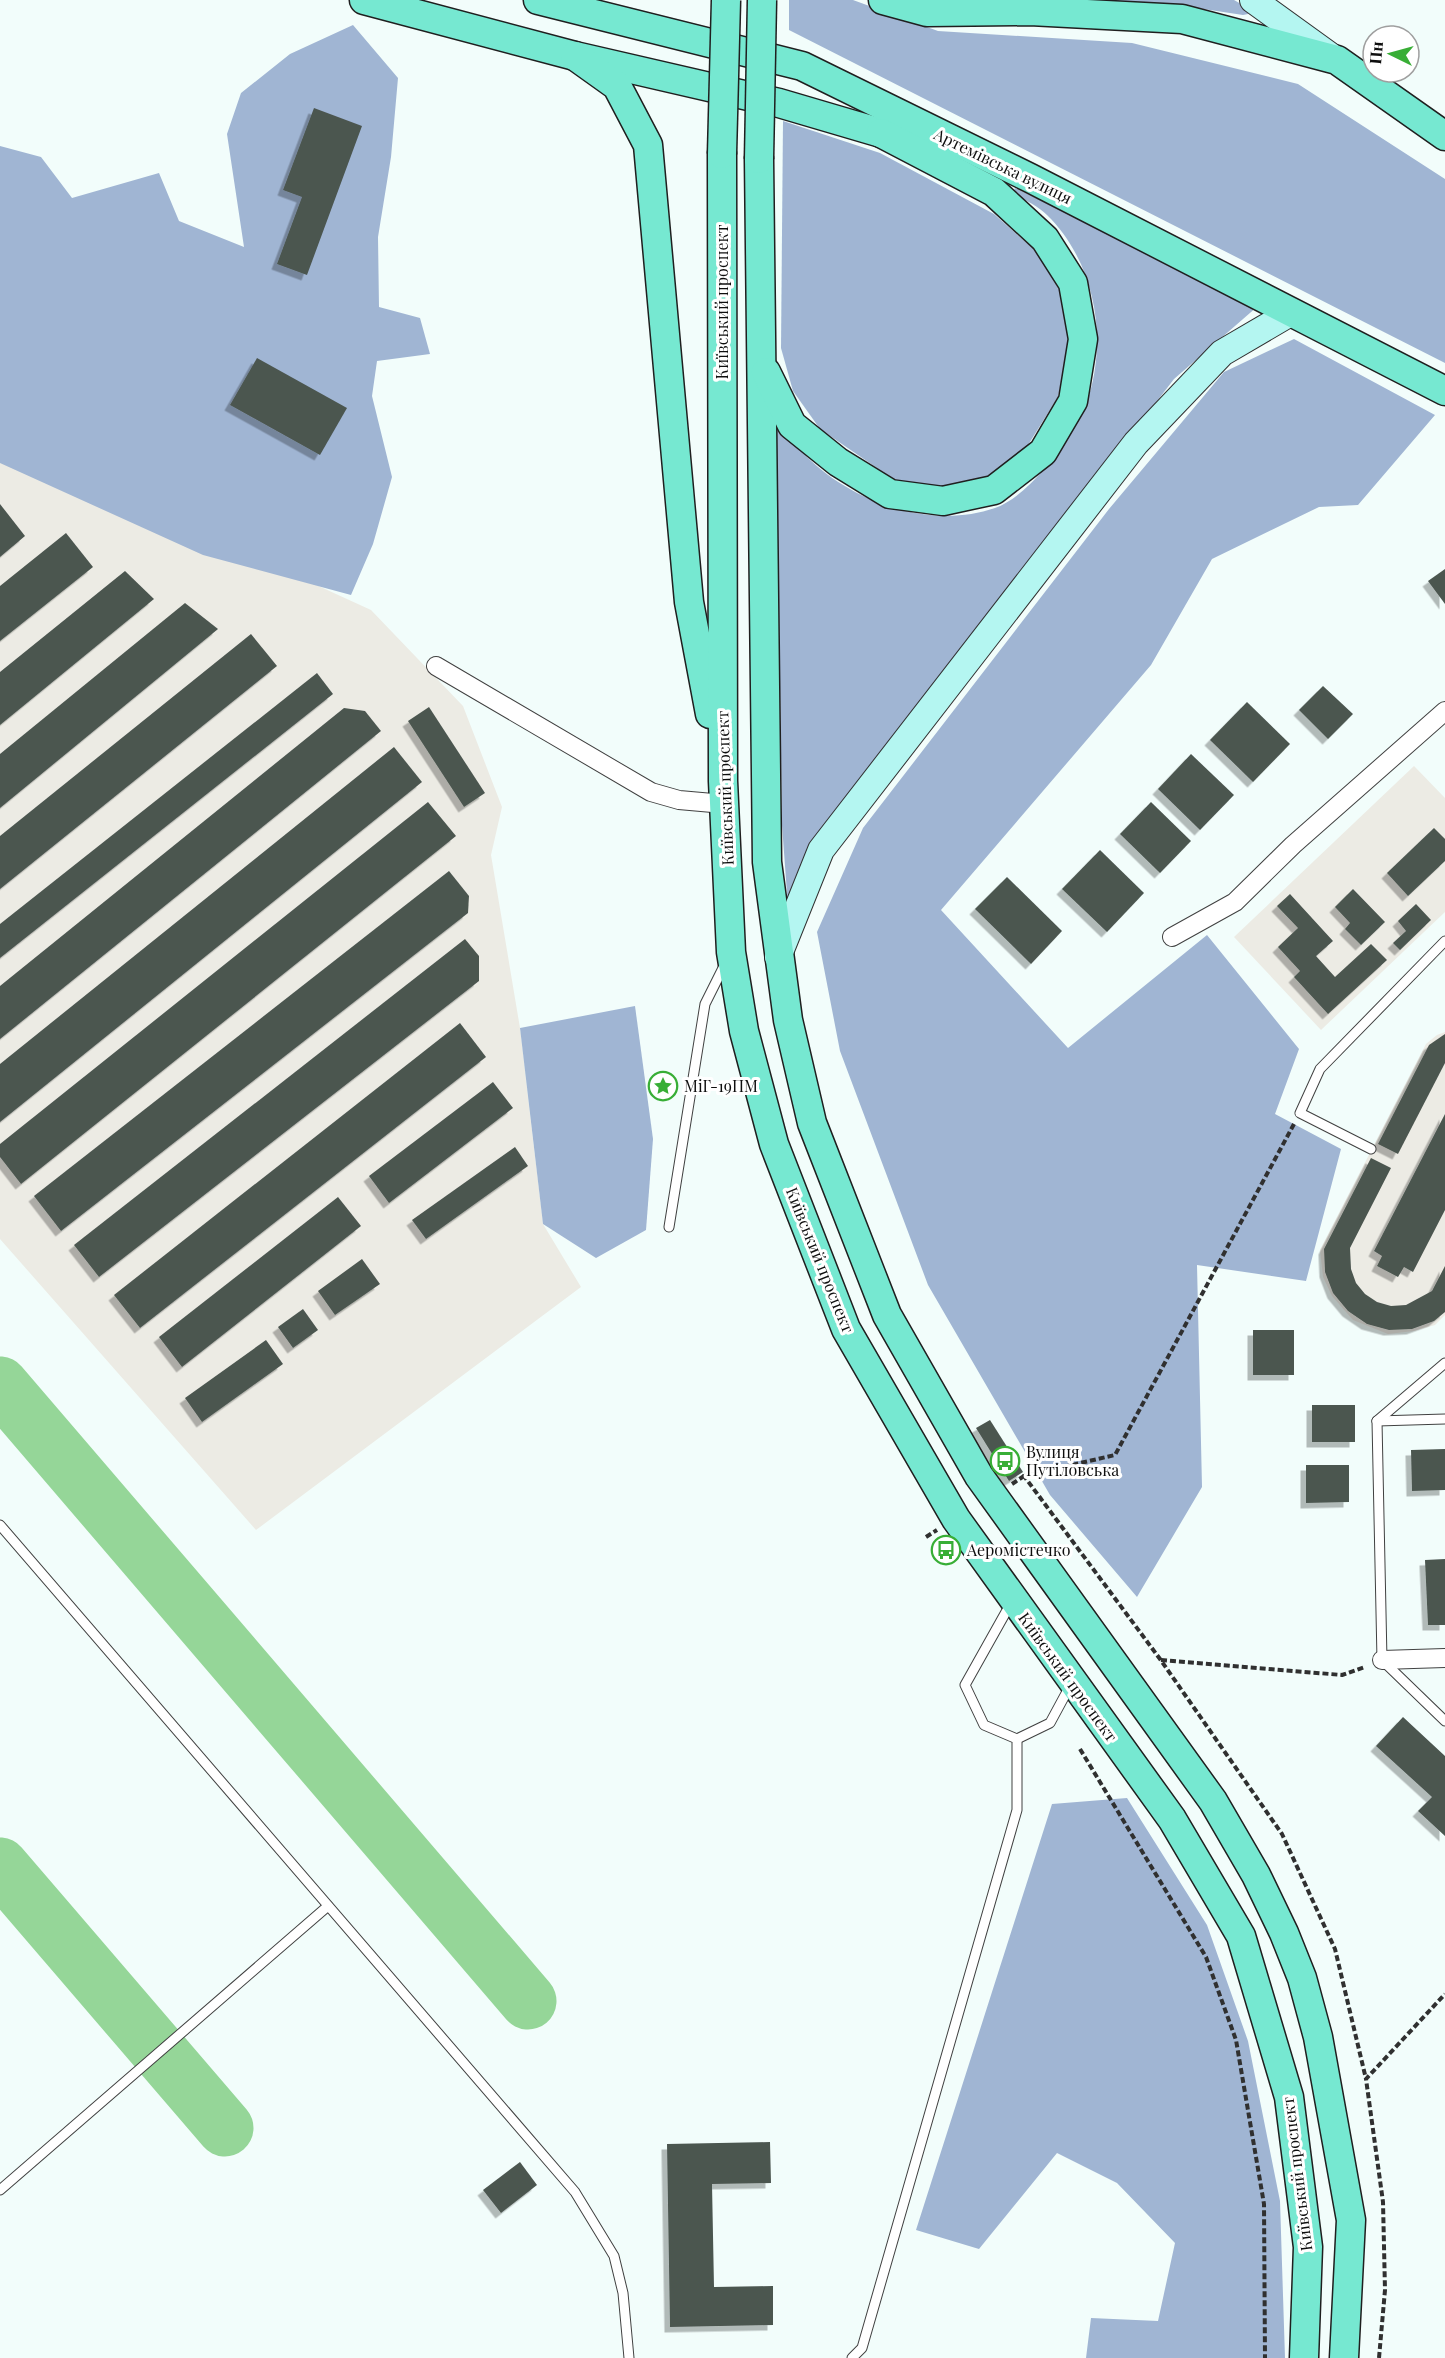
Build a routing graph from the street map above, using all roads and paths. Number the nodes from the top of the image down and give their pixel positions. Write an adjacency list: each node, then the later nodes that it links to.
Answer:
1 (364, 0): 7 (main road)
2 (538, 0): 11 (main road, Артемівська вулиця)
3 (726, 0): 17 (main road, Київський проспект, bridge)
4 (762, 0): 13 (main road, bridge)
5 (883, 0): 8 (main road)
6 (1253, 0): 8 (street)
7 (574, 56): 9 (main road); 17 (main road)
8 (1337, 60): 10 (main road)
9 (881, 133): 11 (main road); 13 (main road)
10 (1445, 136)
11 (1030, 178): 12 (main road, Артемівська вулиця)
12 (1292, 312): 14 (main road, Артемівська вулиця); 21 (street)
13 (762, 364): 21 (main road)
14 (1445, 391)
15 (436, 666): 17 (street)
16 (1445, 711): 18 (street)
17 (723, 792): 20 (main road, Київський проспект)
18 (1172, 937)
19 (1445, 941): 24 (lane)
20 (731, 952): 21 (main road); 23 (main road, Київський проспект); 26 (lane)
21 (778, 957): 22 (main road)
22 (788, 1020): 23 (main road); 31 (main road)
23 (744, 1031): 32 (main road, Київський проспект)
24 (1300, 1113): 25 (lane); 35 (path)
25 (1371, 1149)
26 (669, 1227)
27 (1445, 1362): 29 (lane)
28 (1445, 1419): 29 (lane)
29 (1377, 1421): 36 (lane)
30 (0, 1525): 41 (lane)
31 (1050, 1574): 32 (main road); 33 (main road)
32 (1012, 1601): 37 (main road, Київський проспект); 39 (lane)
33 (1101, 1642): 37 (main road); 49 (main road)
34 (1445, 1658): 36 (street)
35 (1161, 1659): 36 (path); 43 (path)
36 (1382, 1660): 38 (lane)
37 (1072, 1683): 39 (lane); 48 (main road, Київський проспект)
38 (1445, 1721)
39 (1017, 1739): 46 (lane)
40 (1080, 1749): 47 (path)
41 (328, 1906): 44 (lane); 45 (lane)
42 (1445, 1994): 43 (path)
43 (1366, 2079): 50 (path)
44 (0, 2190)
45 (629, 2358)
46 (852, 2358)
47 (1265, 2358)
48 (1304, 2358)
49 (1344, 2358)
50 (1379, 2358)

